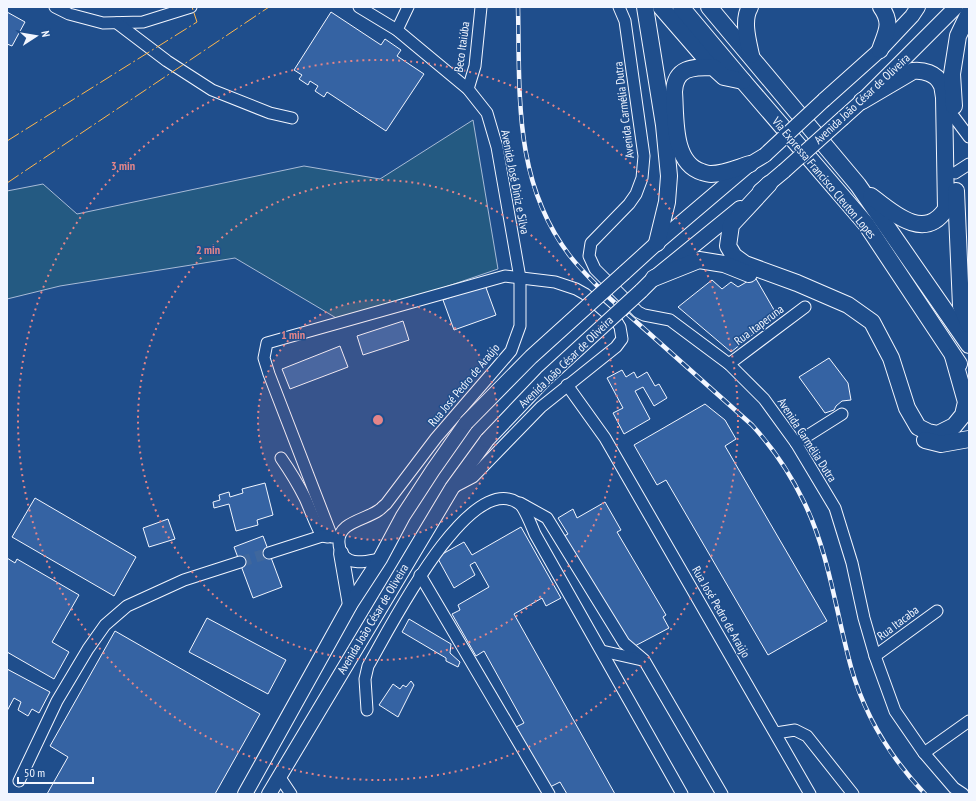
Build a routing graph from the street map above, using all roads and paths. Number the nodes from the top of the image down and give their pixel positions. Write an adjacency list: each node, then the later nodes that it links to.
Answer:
1 (55, 7): 16 (street)
2 (191, 7): 16 (street)
3 (360, 7): 17 (street, Avenida José Diniz e Silva)
4 (408, 7): 17 (street)
5 (481, 7): 22 (street, Beco Itaiúba)
6 (619, 7): 39 (street, Avenida Carmélia Dutra)
7 (645, 7): 32 (highway)
8 (661, 7): 20 (highway)
9 (681, 7): 21 (highway, Via Expressa Francisco Cleuton Lopes)
10 (709, 7): 19 (highway, Via Expressa Francisco Cleuton Lopes)
11 (750, 7): 19 (highway)
12 (881, 7): 18 (highway)
13 (918, 7): 18 (main road, Avenida João César de Oliveira)
14 (956, 7): 23 (main road, Avenida João César de Oliveira)
15 (969, 13): 24 (highway)
16 (116, 23): 25 (street)
17 (397, 30): 22 (street, Avenida José Diniz e Silva)
18 (880, 50): 27 (main road, Avenida João César de Oliveira, bridge)
19 (752, 58): 31 (highway, Via Expressa Francisco Cleuton Lopes)
20 (713, 67): 21 (highway); 27 (highway)
21 (742, 81): 38 (highway, Via Expressa Francisco Cleuton Lopes)
22 (468, 89): 33 (street, Avenida José Diniz e Silva)
23 (862, 101): 30 (main road, Avenida João César de Oliveira, bridge); 31 (highway)
24 (954, 116): 26 (street); 29 (highway)
25 (292, 118)
26 (969, 137)
27 (750, 164): 32 (main road, Avenida João César de Oliveira)
28 (969, 164): 29 (street)
29 (955, 173): 36 (highway)
30 (769, 184): 34 (main road, Avenida João César de Oliveira); 38 (highway)
31 (858, 185): 37 (highway, Via Expressa Francisco Cleuton Lopes)
32 (657, 243): 51 (main road, Avenida João César de Oliveira, bridge)
33 (520, 278): 41 (street); 48 (street, Rua José Pedro de Araújo); 48 (street)
34 (654, 278): 43 (highway); 46 (main road, Avenida João César de Oliveira, bridge)
35 (805, 307): 39 (street, Rua Itaperuna)
36 (969, 325)
37 (969, 345)
38 (953, 356): 40 (highway, Via Expressa Francisco Cleuton Lopes)
39 (729, 364): 44 (street, Avenida Carmélia Dutra)
40 (969, 378)
41 (567, 385): 46 (street); 61 (street, Rua José Pedro de Araújo)
42 (842, 414): 44 (street)
43 (969, 439)
44 (796, 444): 57 (street, Avenida Carmélia Dutra)
45 (281, 458): 48 (street)
46 (452, 488): 63 (main road, Avenida João César de Oliveira)
47 (520, 503): 53 (street); 56 (street); 58 (street)
48 (331, 537): 49 (street); 50 (street)
49 (269, 553)
50 (342, 554): 51 (street); 54 (main road)
51 (380, 559): 54 (main road, Avenida João César de Oliveira)
52 (240, 562): 64 (street)
53 (420, 575): 59 (street); 68 (street)
54 (350, 604): 65 (main road, Avenida João César de Oliveira)
55 (937, 611): 57 (street, Rua Itacaba)
56 (602, 651): 58 (street); 69 (street)
57 (875, 656): 62 (street, Avenida Carmélia Dutra)
58 (644, 660): 70 (street)
59 (367, 710)
60 (969, 721): 62 (street)
61 (776, 733): 71 (street, Rua José Pedro de Araújo); 72 (street)
62 (924, 753): 73 (street, Avenida Carmélia Dutra)
63 (279, 776): 66 (main road, Avenida João César de Oliveira); 67 (street)
64 (19, 781)
65 (245, 794)
66 (269, 794)
67 (291, 794)
68 (549, 794)
69 (682, 794)
70 (722, 794)
71 (810, 794)
72 (853, 794)
73 (963, 794)

